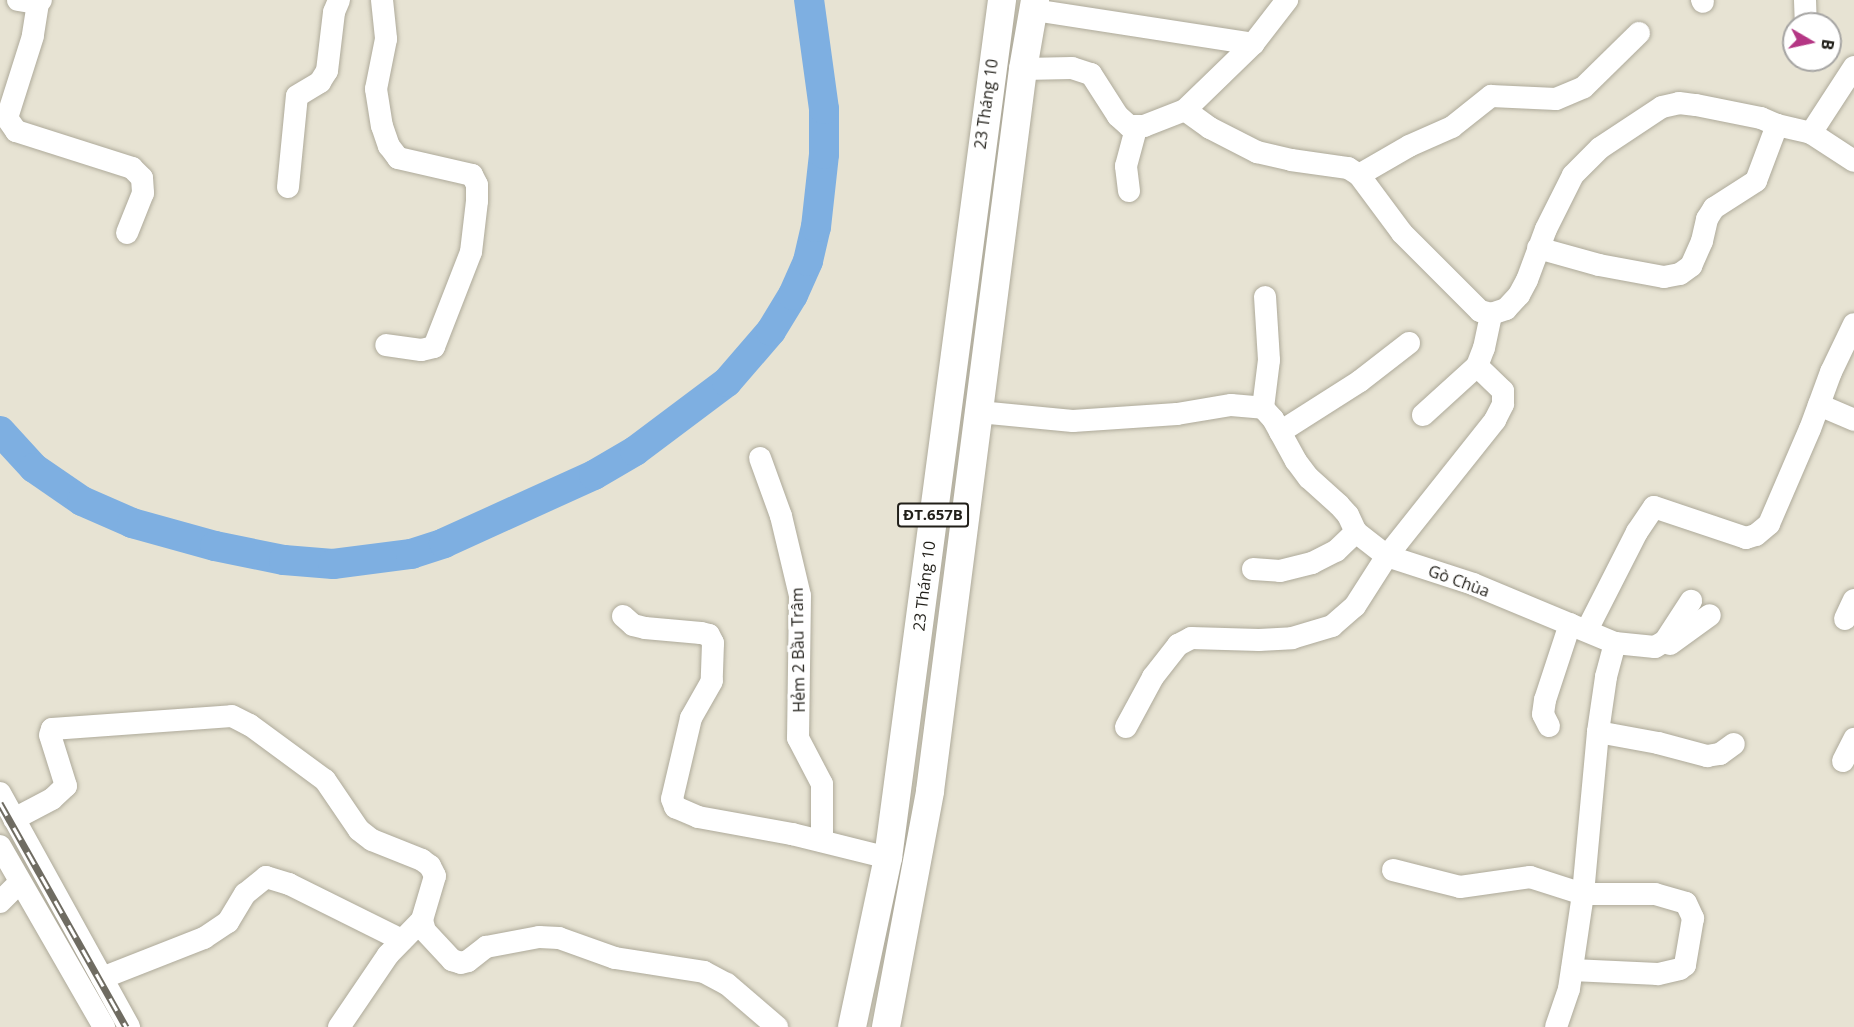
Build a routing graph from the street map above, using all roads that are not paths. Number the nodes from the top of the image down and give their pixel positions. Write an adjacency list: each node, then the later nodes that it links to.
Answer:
1 (339, 0): 17 (street)
2 (382, 0): 25 (street)
3 (1002, 0): 53 (main road, 23 Tháng 10 / ĐT.657B)
4 (1287, 0): 8 (street)
5 (33, 1): 19 (street)
6 (1034, 5): 8 (street); 10 (main road, 23 Tháng 10 / ĐT.657B)
7 (1639, 33): 16 (street)
8 (1253, 44): 11 (street)
9 (1854, 68): 14 (street)
10 (1023, 69): 13 (street); 29 (main road, 23 Tháng 10 / ĐT.657B)
11 (1185, 110): 13 (street); 16 (street)
12 (1777, 125): 14 (street); 20 (street); 20 (street)
13 (1136, 128): 18 (street)
14 (1811, 132): 15 (street)
15 (1854, 161)
16 (1359, 175): 22 (street)
17 (288, 187)
18 (1130, 191)
19 (127, 233)
20 (1538, 248): 22 (street)
21 (1265, 297): 28 (street)
22 (1491, 314): 26 (street)
23 (1854, 324): 27 (street)
24 (1410, 343): 32 (street)
25 (386, 345)
26 (1477, 366): 30 (street); 35 (street)
27 (1819, 405): 31 (street); 40 (street)
28 (1263, 408): 29 (street); 32 (street, Gò Chùa)
29 (979, 412): 67 (main road, 23 Tháng 10 / ĐT.657B)
30 (1424, 415)
31 (1854, 420)
32 (1280, 432): 34 (street, Gò Chùa)
33 (760, 458): 51 (street, Hẻm 2 Bầu Trâm)
34 (1356, 532): 35 (street, Gò Chùa); 36 (street)
35 (1387, 556): 40 (street, Gò Chùa); 44 (street)
36 (1253, 569)
37 (1691, 601): 42 (street)
38 (1710, 615): 42 (street)
39 (623, 616): 51 (street)
40 (1578, 627): 41 (street, Gò Chùa); 43 (street)
41 (1615, 643): 42 (street, Gò Chùa); 45 (street)
42 (1655, 647)
43 (1549, 726)
44 (1126, 727)
45 (1598, 732): 47 (street); 56 (street)
46 (1854, 739): 48 (street)
47 (1734, 744)
48 (1843, 761)
49 (0, 793): 50 (street)
50 (14, 819): 58 (street); 61 (street)
51 (822, 841): 53 (street)
52 (0, 846): 55 (street)
53 (888, 858): 66 (main road, 23 Tháng 10 / ĐT.657B)
54 (1393, 870): 56 (street)
55 (20, 882): 57 (street); 62 (street)
56 (1583, 894): 60 (street); 60 (street)
57 (0, 902)
58 (422, 920): 59 (street); 65 (street)
59 (402, 940): 61 (street); 64 (street)
60 (1572, 970): 68 (street)
61 (102, 978): 63 (street)
62 (104, 1027)
63 (129, 1027)
64 (339, 1027)
65 (777, 1027)
66 (852, 1027)
67 (886, 1027)
68 (1556, 1027)

